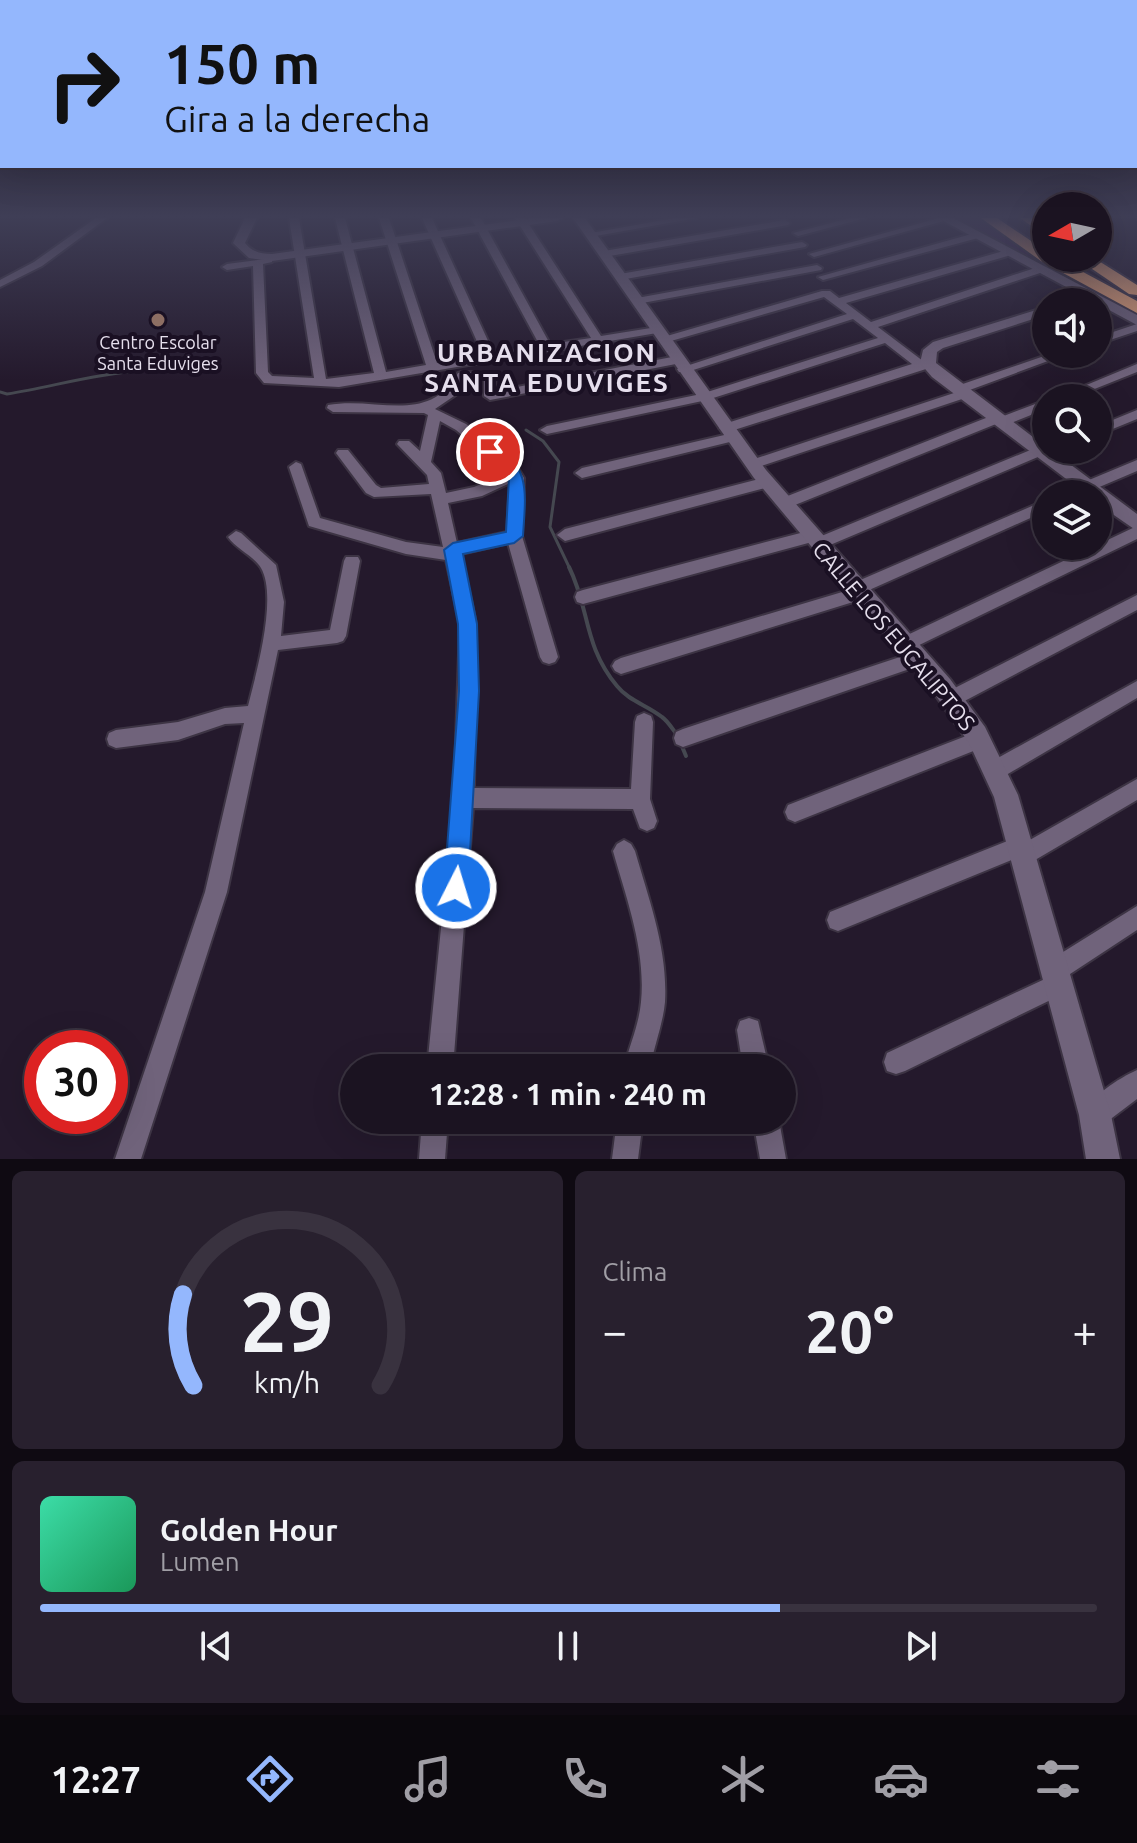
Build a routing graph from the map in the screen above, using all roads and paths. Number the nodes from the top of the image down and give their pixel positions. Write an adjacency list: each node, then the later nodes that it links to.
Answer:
1 (23, 272): 18 (street)
2 (258, 272): 41 (street)
3 (296, 272): 41 (street)
4 (354, 272): 40 (street)
5 (403, 272): 38 (street)
6 (451, 272): 34 (street)
7 (505, 272): 33 (street)
8 (555, 272): 32 (street)
9 (617, 272): 17 (street, CALLE LOS EUCALIPTOS)
10 (648, 272): 17 (street)
11 (819, 272): 21 (street)
12 (941, 272): 22 (street)
13 (1033, 272): 28 (street)
14 (1043, 272): 19 (street)
15 (1072, 272): 23 (highway)
16 (1106, 272): 20 (highway)
17 (620, 277): 21 (street, CALLE LOS EUCALIPTOS)
18 (0, 284)
19 (1074, 288)
20 (1137, 292)
21 (637, 301): 29 (street, CALLE LOS EUCALIPTOS)
22 (837, 302): 25 (street); 29 (street)
23 (1137, 308)
24 (1112, 309): 27 (street)
25 (855, 315): 28 (street); 36 (street)
26 (1032, 315): 35 (street)
27 (1137, 324): 30 (street)
28 (869, 326): 31 (street)
29 (660, 335): 32 (street); 36 (street, CALLE LOS EUCALIPTOS)
30 (1112, 335)
31 (886, 339): 35 (street); 44 (street)
32 (598, 340): 33 (street)
33 (547, 349): 34 (street)
34 (490, 358): 38 (street)
35 (925, 364): 43 (street); 52 (street)
36 (680, 365): 44 (street, CALLE LOS EUCALIPTOS); 47 (street)
37 (1032, 365): 43 (street)
38 (433, 368): 40 (street)
39 (1137, 368): 42 (street)
40 (381, 377): 41 (street)
41 (321, 383)
42 (1096, 384)
43 (961, 392): 49 (street); 58 (street)
44 (703, 397): 51 (street); 52 (street, CALLE LOS EUCALIPTOS)
45 (333, 408): 47 (street)
46 (1032, 409): 49 (street)
47 (431, 412): 57 (street); 63 (street)
48 (1137, 414): 50 (street)
49 (998, 420): 53 (street); 68 (street)
50 (1112, 425)
51 (547, 430)
52 (730, 433): 58 (street, CALLE LOS EUCALIPTOS); 62 (street)
53 (1032, 442)
54 (404, 444): 57 (street)
55 (343, 453): 67 (street)
56 (1032, 458): 76 (street)
57 (424, 464): 67 (street)
58 (753, 464): 66 (street, CALLE LOS EUCALIPTOS)
59 (1061, 464): 64 (street)
60 (1137, 465): 65 (street)
61 (296, 467): 77 (street)
62 (582, 473)
63 (515, 475): 67 (street); 74 (street)
64 (1080, 480)
65 (1112, 481)
66 (767, 482): 68 (street, CALLE LOS EUCALIPTOS); 73 (street)
67 (439, 494): 77 (street)
68 (785, 503): 76 (street, CALLE LOS EUCALIPTOS)
69 (1112, 505): 71 (street)
70 (1032, 511): 79 (street)
71 (1137, 524)
72 (1137, 532): 83 (street)
73 (565, 535)
74 (514, 536): 77 (street); 84 (street)
75 (236, 537): 82 (street)
76 (815, 540): 79 (street, CALLE LOS EUCALIPTOS); 80 (street)
77 (453, 552): 95 (street)
78 (352, 561): 82 (street)
79 (859, 591): 83 (street, CALLE LOS EUCALIPTOS); 85 (street)
80 (583, 597)
81 (1137, 602): 87 (street)
82 (271, 644): 88 (street)
83 (911, 651): 87 (street, CALLE LOS EUCALIPTOS); 90 (street)
84 (549, 657)
85 (621, 666)
86 (1137, 689): 93 (street)
87 (951, 699): 92 (street, CALLE LOS EUCALIPTOS)
88 (255, 714): 91 (street); 114 (street)
89 (644, 722): 96 (street)
90 (683, 738)
91 (116, 739)
92 (979, 740): 93 (street, CALLE LOS EUCALIPTOS); 97 (street)
93 (994, 771): 100 (street, CALLE LOS EUCALIPTOS)
94 (1137, 789): 100 (street)
95 (464, 798): 96 (street); 105 (street)
96 (640, 799): 98 (street)
97 (795, 812)
98 (647, 821)
99 (624, 851): 106 (street)
100 (1022, 851): 102 (street); 103 (street, CALLE LOS EUCALIPTOS)
101 (1137, 917): 103 (street)
102 (838, 920)
103 (1057, 977): 108 (street); 110 (street, CALLE LOS EUCALIPTOS)
104 (749, 1030): 107 (street)
105 (441, 1054)
106 (640, 1054)
107 (753, 1054)
108 (896, 1062)
109 (1137, 1083): 110 (street)
110 (1095, 1115): 118 (street, CALLE LOS EUCALIPTOS)
111 (434, 1134): 115 (street)
112 (628, 1134): 116 (street)
113 (769, 1134): 117 (street)
114 (128, 1159)
115 (432, 1159)
116 (625, 1159)
117 (773, 1159)
118 (1103, 1159)

